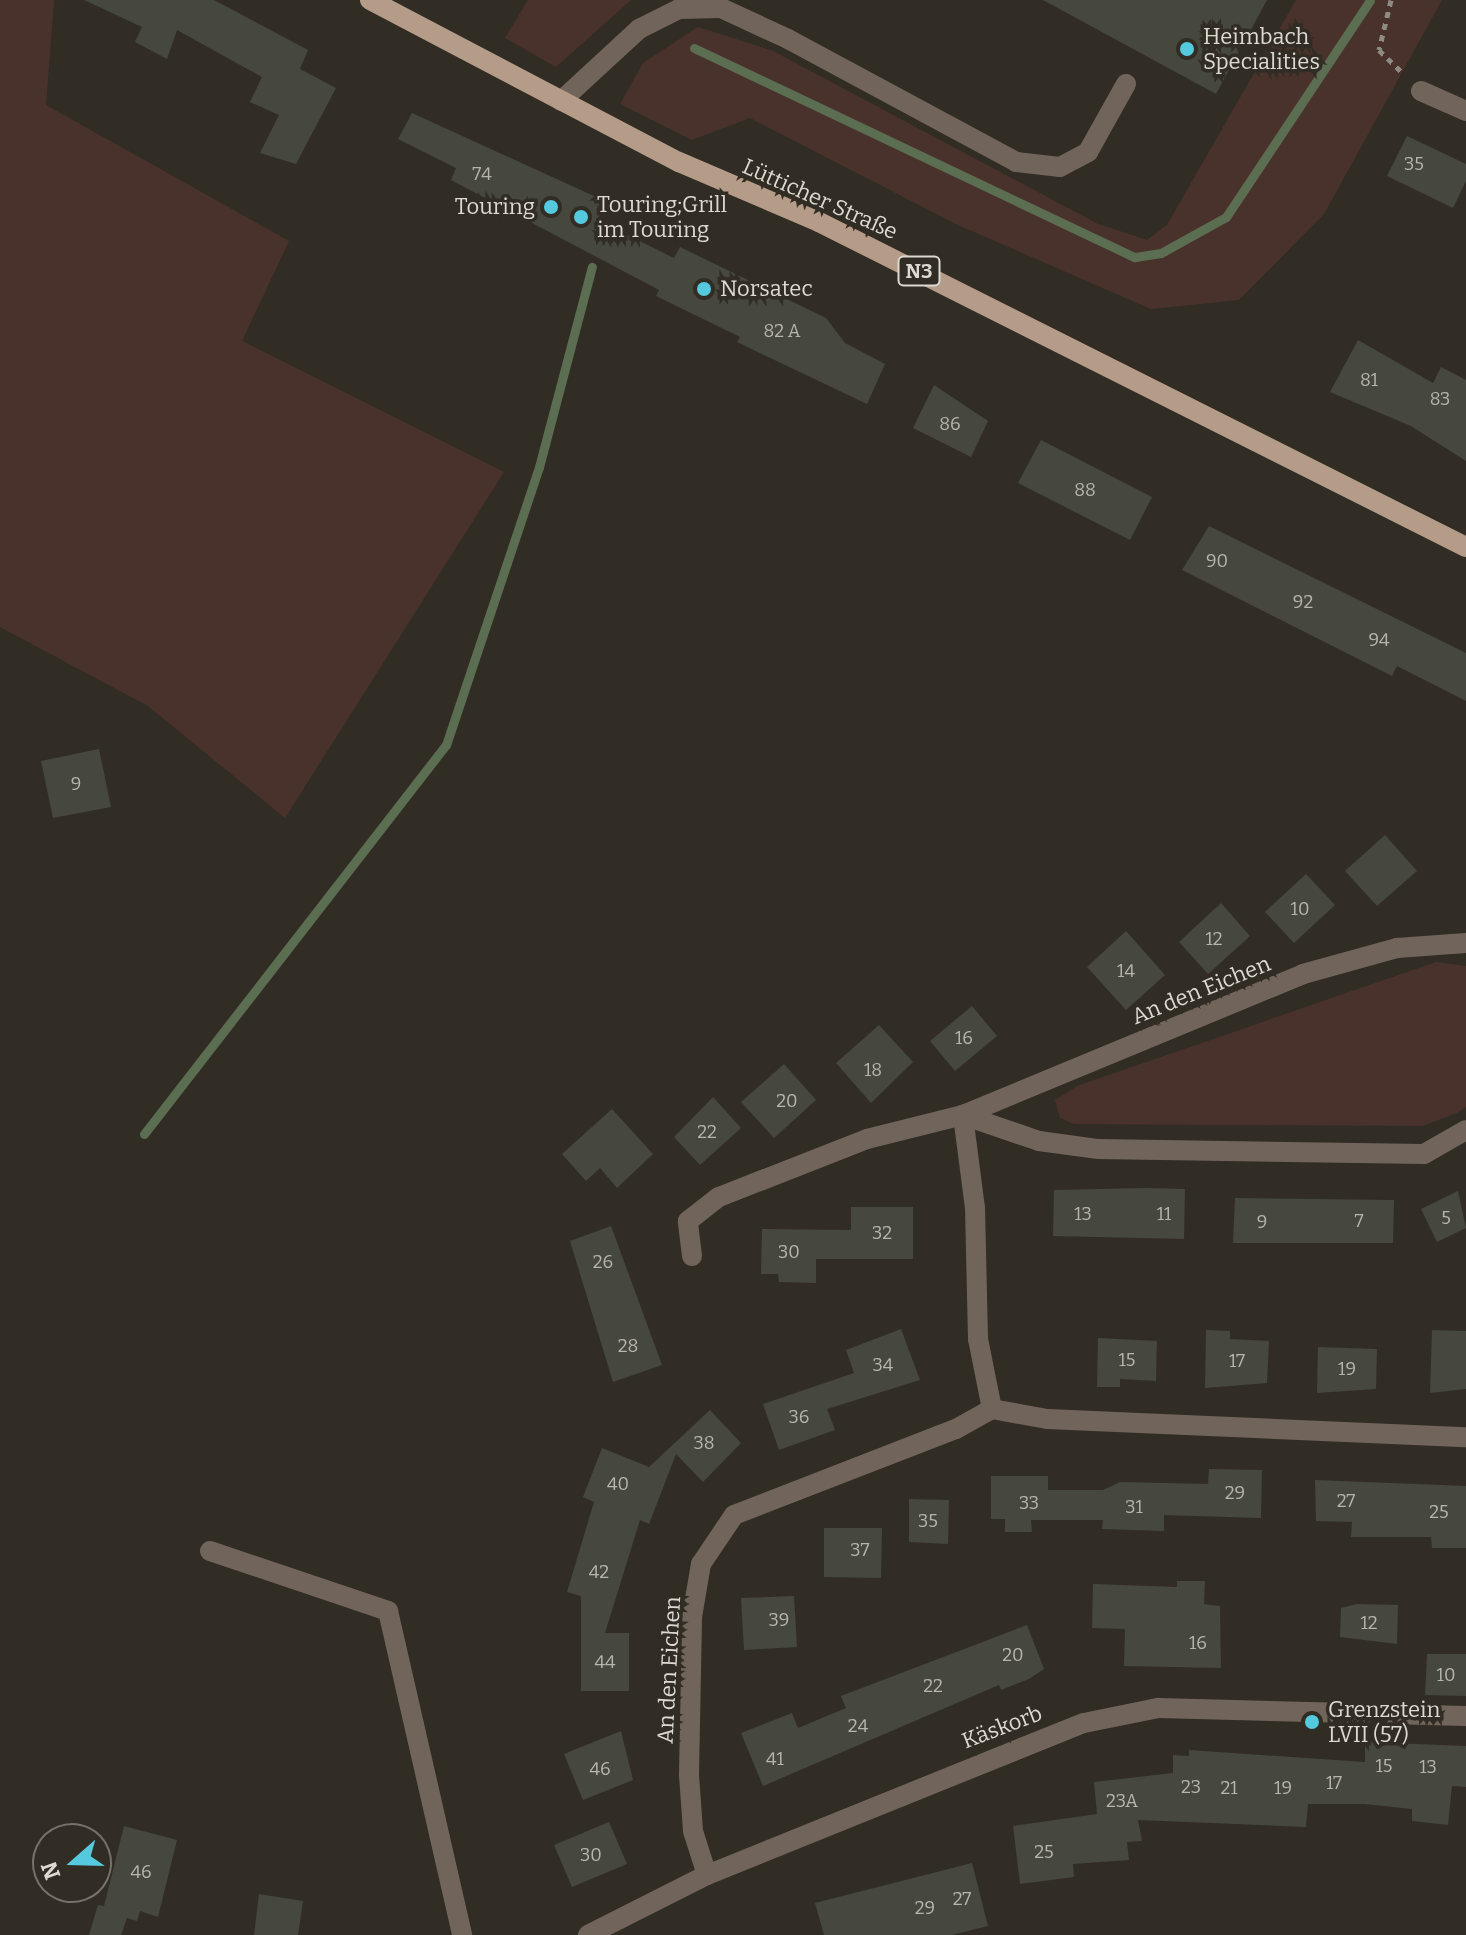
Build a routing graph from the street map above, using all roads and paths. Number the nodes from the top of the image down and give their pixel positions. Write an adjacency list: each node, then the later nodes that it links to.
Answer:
1 (370, 0): 5 (main road, Lütticher Straße / N3)
2 (1391, 0): 4 (path)
3 (1126, 84): 5 (street)
4 (1421, 91): 6 (street)
5 (561, 101): 7 (main road, Lütticher Straße / N3)
6 (1466, 111)
7 (1466, 547)
8 (1466, 943): 9 (street, An den Eichen)
9 (963, 1115): 10 (street); 11 (street, An den Eichen); 12 (street)
10 (1466, 1130)
11 (692, 1256)
12 (992, 1409): 13 (street); 16 (street, An den Eichen)
13 (1466, 1437)
14 (210, 1551): 17 (street)
15 (1466, 1716): 16 (street, Käskorb)
16 (707, 1875): 18 (street, Käskorb)
17 (462, 1935)
18 (588, 1935)

